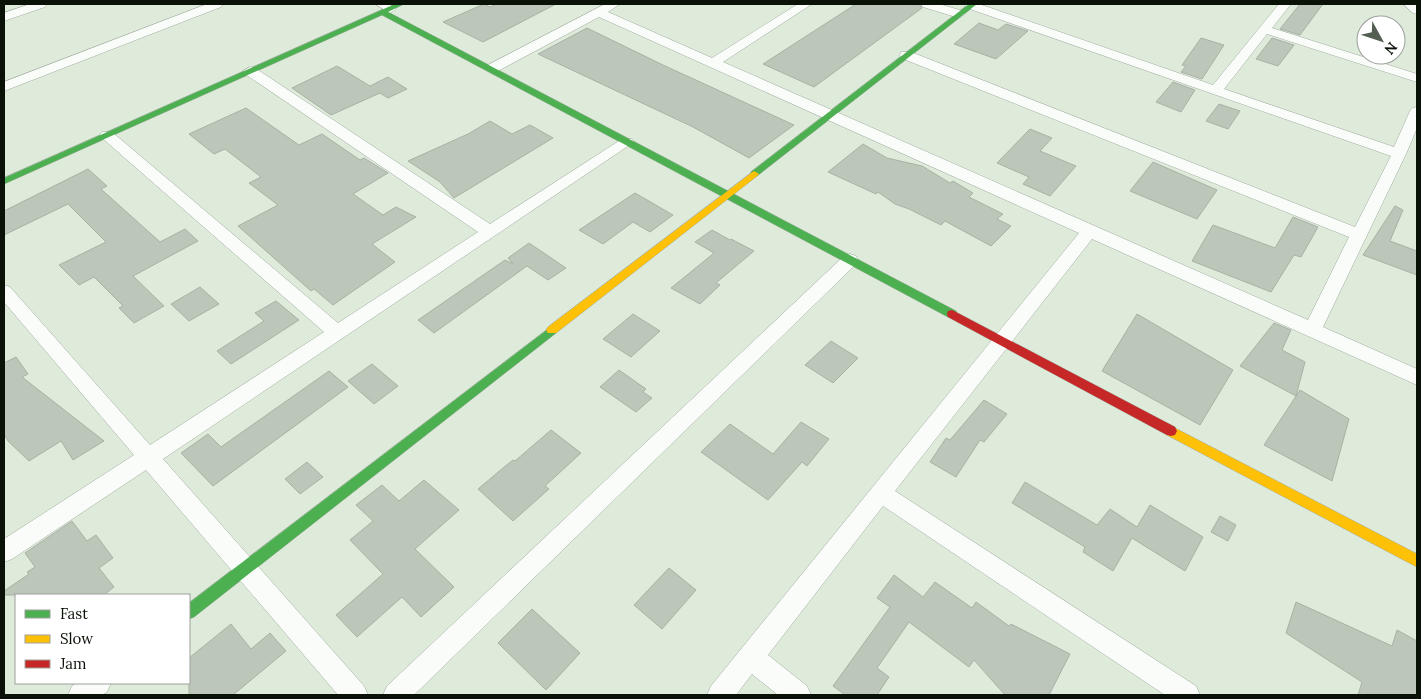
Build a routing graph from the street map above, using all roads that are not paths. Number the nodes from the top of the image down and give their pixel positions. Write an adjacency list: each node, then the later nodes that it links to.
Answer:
1 (41, 4): 13 (street)
2 (217, 4): 20 (street)
3 (614, 4): 11 (street)
4 (806, 4): 16 (street)
5 (928, 4): 12 (street)
6 (972, 4): 12 (street); 21 (street)
7 (1285, 4): 14 (street)
8 (1409, 4): 10 (street)
9 (389, 7): 17 (street); 18 (street)
10 (1417, 10)
11 (600, 12): 16 (street); 17 (street)
12 (959, 14): 15 (street)
13 (4, 17)
14 (1266, 30): 19 (street); 21 (street)
15 (906, 55): 23 (street); 31 (street)
16 (713, 63): 23 (street)
17 (491, 70): 25 (street)
18 (250, 71): 24 (street); 30 (street)
19 (1417, 78)
20 (4, 87)
21 (1216, 90): 26 (street)
22 (1417, 111): 26 (street)
23 (830, 115): 28 (street); 29 (street)
24 (107, 135): 27 (street); 35 (street)
25 (627, 142): 28 (street); 30 (street)
26 (1398, 154): 31 (street)
27 (4, 181)
28 (727, 195): 32 (street); 42 (street)
29 (1089, 231): 34 (street); 36 (street)
30 (490, 232): 35 (street)
31 (1359, 234): 34 (street)
32 (850, 260): 36 (street); 48 (street)
33 (4, 291): 38 (street)
34 (1312, 330): 37 (street)
35 (337, 333): 38 (street)
36 (1002, 340): 39 (street); 41 (street)
37 (1417, 377)
38 (148, 457): 40 (street); 42 (street)
39 (881, 493): 44 (street); 51 (street)
40 (4, 552)
41 (1417, 561)
42 (245, 568): 43 (street); 47 (street)
43 (190, 611)
44 (751, 657): 49 (street); 50 (street)
45 (97, 684): 46 (street)
46 (81, 695)
47 (356, 695)
48 (396, 695)
49 (720, 695)
50 (798, 695)
51 (1187, 695)

